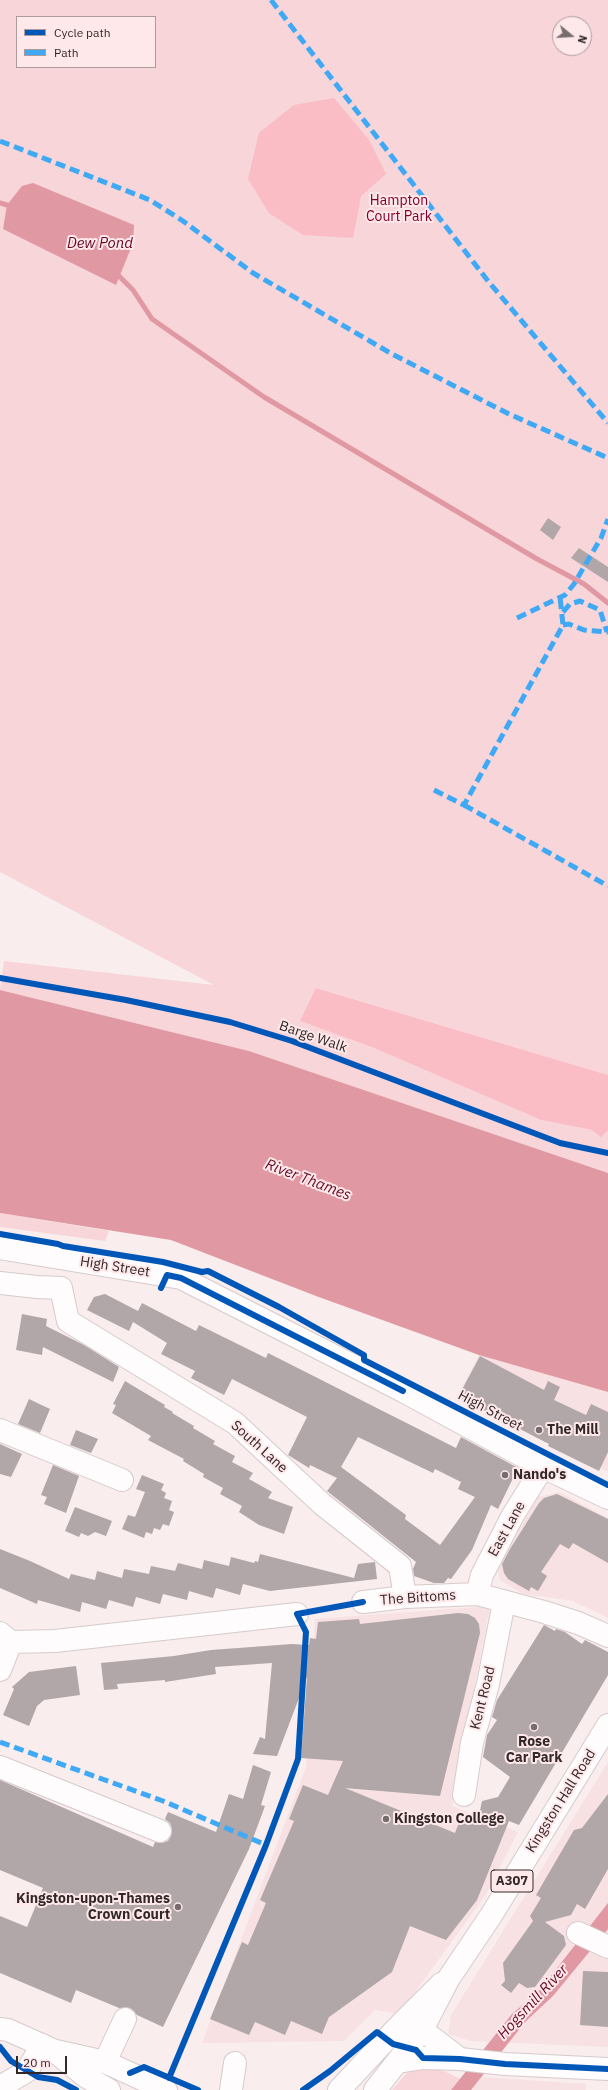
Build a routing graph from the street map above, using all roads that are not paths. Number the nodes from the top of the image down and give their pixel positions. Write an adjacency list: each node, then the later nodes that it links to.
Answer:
1 (0, 1248): 2 (street, High Street)
2 (71, 1260): 4 (street); 6 (street, High Street)
3 (0, 1283): 4 (street)
4 (60, 1288): 10 (street, South Lane)
5 (0, 1430): 7 (street)
6 (544, 1467): 8 (street, High Street); 9 (street, East Lane)
7 (122, 1480)
8 (608, 1498)
9 (477, 1594): 10 (street, The Bittoms); 12 (street, The Bittoms)
10 (404, 1597): 11 (street, The Bittoms)
11 (363, 1602)
12 (504, 1602): 14 (street, The Bittoms); 19 (street, Kent Road)
13 (297, 1614): 15 (street)
14 (608, 1636)
15 (6, 1638): 16 (street)
16 (0, 1670)
17 (608, 1725): 23 (street, Kingston Hall Road / A307)
18 (0, 1767): 20 (street)
19 (464, 1795)
20 (160, 1831)
21 (579, 1933): 22 (street)
22 (606, 1946)
23 (449, 1978): 26 (street, Kingston Hall Road / A307); 37 (street, Kingston Hall Road / A307)
24 (125, 2019): 29 (street)
25 (3, 2027): 27 (street)
26 (422, 2030): 28 (street); 30 (street, Kingston Hall Road / A307)
27 (48, 2047): 29 (street); 33 (street); 34 (street)
28 (462, 2059): 30 (street); 32 (street)
29 (105, 2062): 35 (street)
30 (398, 2062): 38 (street, Kingston Hall Road / A307)
31 (235, 2063): 36 (street)
32 (608, 2069)
33 (0, 2087)
34 (108, 2090)
35 (166, 2090)
36 (231, 2090)
37 (339, 2090)
38 (375, 2090)

